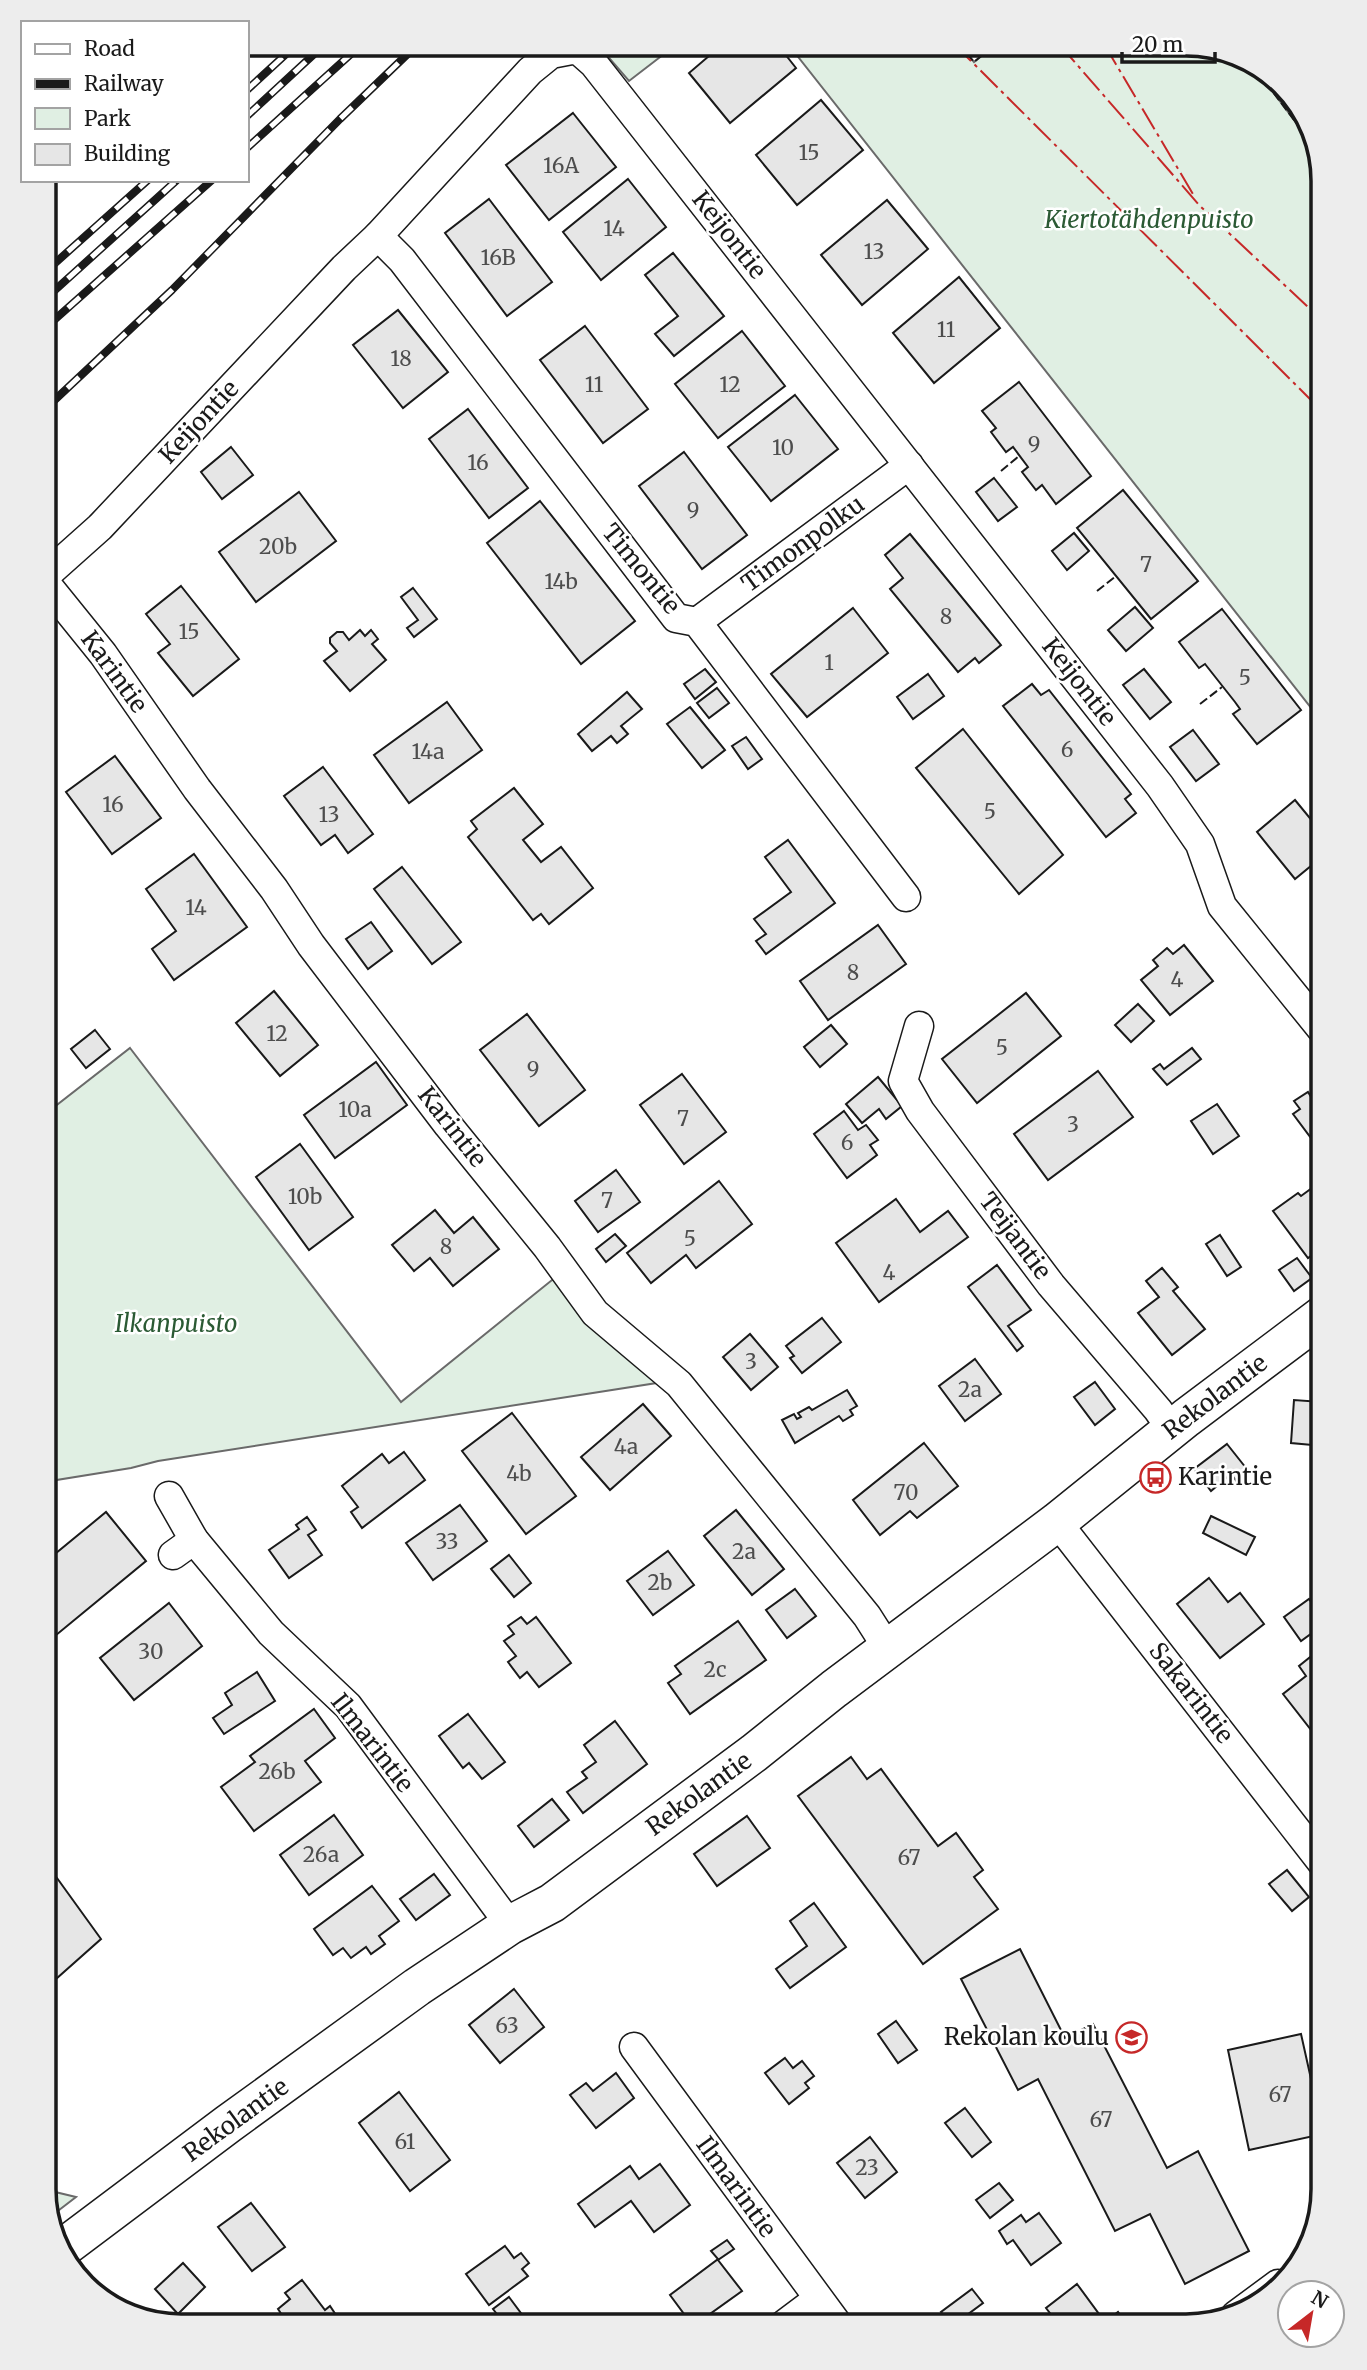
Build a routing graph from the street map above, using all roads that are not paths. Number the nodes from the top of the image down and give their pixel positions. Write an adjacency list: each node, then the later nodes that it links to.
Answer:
1 (549, 56): 3 (street, Keijontie)
2 (585, 56): 4 (street, Keijontie)
3 (378, 236): 5 (street, Keijontie); 7 (street, Timontie)
4 (909, 466): 7 (street, Timonpolku); 9 (street, Keijontie)
5 (56, 568)
6 (56, 594): 15 (street, Karintie)
7 (697, 622): 8 (street, Timontie)
8 (906, 897)
9 (1311, 1016)
10 (919, 1026): 12 (street, Teijantie)
11 (1311, 1324): 12 (main road, Rekolantie)
12 (1172, 1430): 14 (main road, Rekolantie)
13 (169, 1496): 17 (street, Ilmarintie)
14 (1057, 1522): 15 (main road, Rekolantie); 16 (street, Sakarintie)
15 (888, 1649): 17 (main road, Rekolantie)
16 (1311, 1849)
17 (510, 1925): 19 (main road, Rekolantie)
18 (635, 2047): 20 (street, Ilmarintie)
19 (69, 2244)
20 (818, 2299): 21 (street); 22 (street, Ilmarintie)
21 (798, 2314)
22 (830, 2314)

